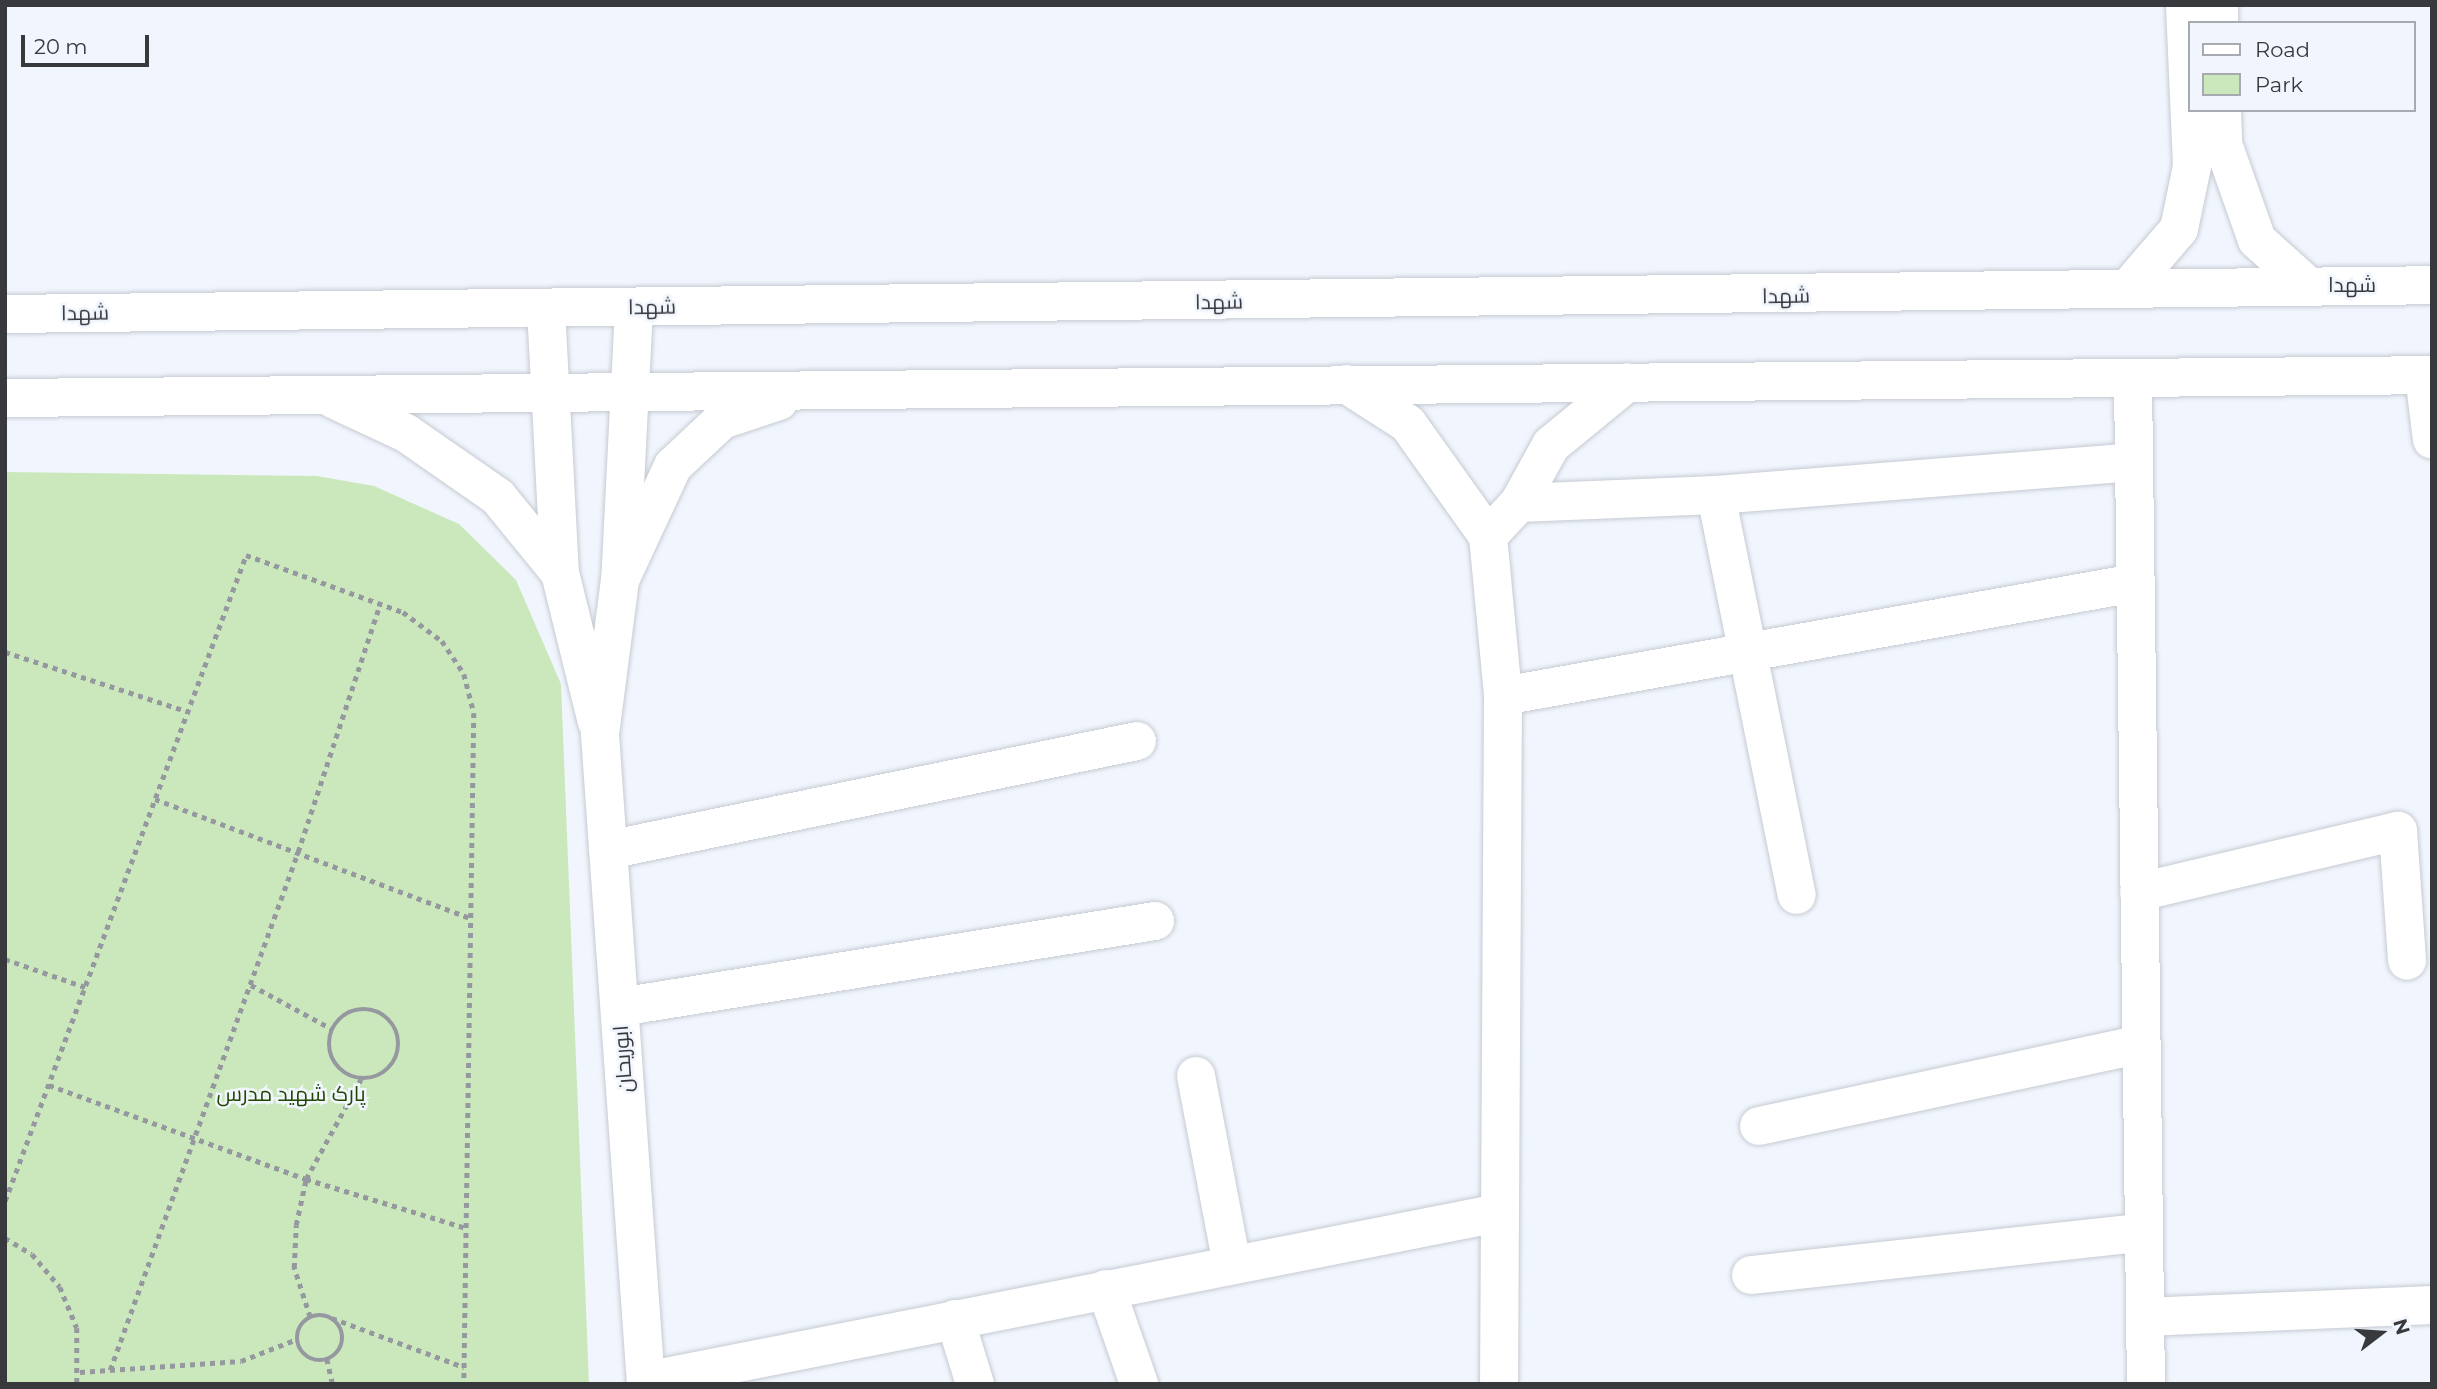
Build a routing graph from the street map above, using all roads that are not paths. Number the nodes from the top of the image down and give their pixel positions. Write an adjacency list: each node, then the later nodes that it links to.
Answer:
1 (2185, 5): 2 (street)
2 (2188, 74)
3 (2190, 112): 7 (street)
4 (2222, 112): 5 (street)
5 (2307, 285): 6 (street, شهدا); 7 (street, شهدا)
6 (2432, 285)
7 (2130, 286): 9 (street, شهدا)
8 (546, 308): 9 (street, شهدا); 10 (street, شهدا); 17 (street)
9 (634, 308): 16 (street)
10 (5, 314)
11 (2428, 375): 12 (street); 20 (street)
12 (2133, 380): 13 (street); 21 (street)
13 (1628, 382): 14 (street); 23 (street)
14 (1346, 384): 15 (street); 24 (street)
15 (814, 390): 16 (street); 26 (street)
16 (632, 391): 17 (street); 26 (street)
17 (553, 393): 18 (street); 25 (street)
18 (325, 395): 19 (street); 25 (street)
19 (5, 398)
20 (2432, 440)
21 (2134, 462): 22 (street); 27 (street)
22 (1716, 495): 23 (street); 28 (street)
23 (1519, 503): 24 (street)
24 (1488, 536): 29 (street)
25 (560, 573): 30 (street)
26 (620, 580): 30 (street)
27 (2135, 583): 28 (street); 33 (street)
28 (1744, 653): 29 (street); 34 (street)
29 (1503, 696): 41 (street)
30 (600, 735): 32 (street, ابوریحان)
31 (1137, 741): 32 (street)
32 (608, 850): 37 (street, ابوریحان)
33 (2139, 892): 36 (street); 38 (street)
34 (1797, 895)
35 (1155, 921): 37 (street)
36 (2407, 961)
37 (620, 1007): 49 (street, ابوریحان)
38 (2141, 1044): 40 (street); 42 (street)
39 (1196, 1076): 43 (street)
40 (1759, 1126)
41 (1498, 1213): 43 (street); 52 (street)
42 (2144, 1232): 44 (street); 47 (street)
43 (1232, 1265): 45 (street)
44 (1751, 1275)
45 (1106, 1289): 48 (street); 51 (street)
46 (2432, 1305): 47 (street)
47 (2145, 1317): 53 (street)
48 (955, 1319): 49 (street); 50 (street)
49 (646, 1382)
50 (975, 1384)
51 (1139, 1384)
52 (1499, 1384)
53 (2146, 1384)

